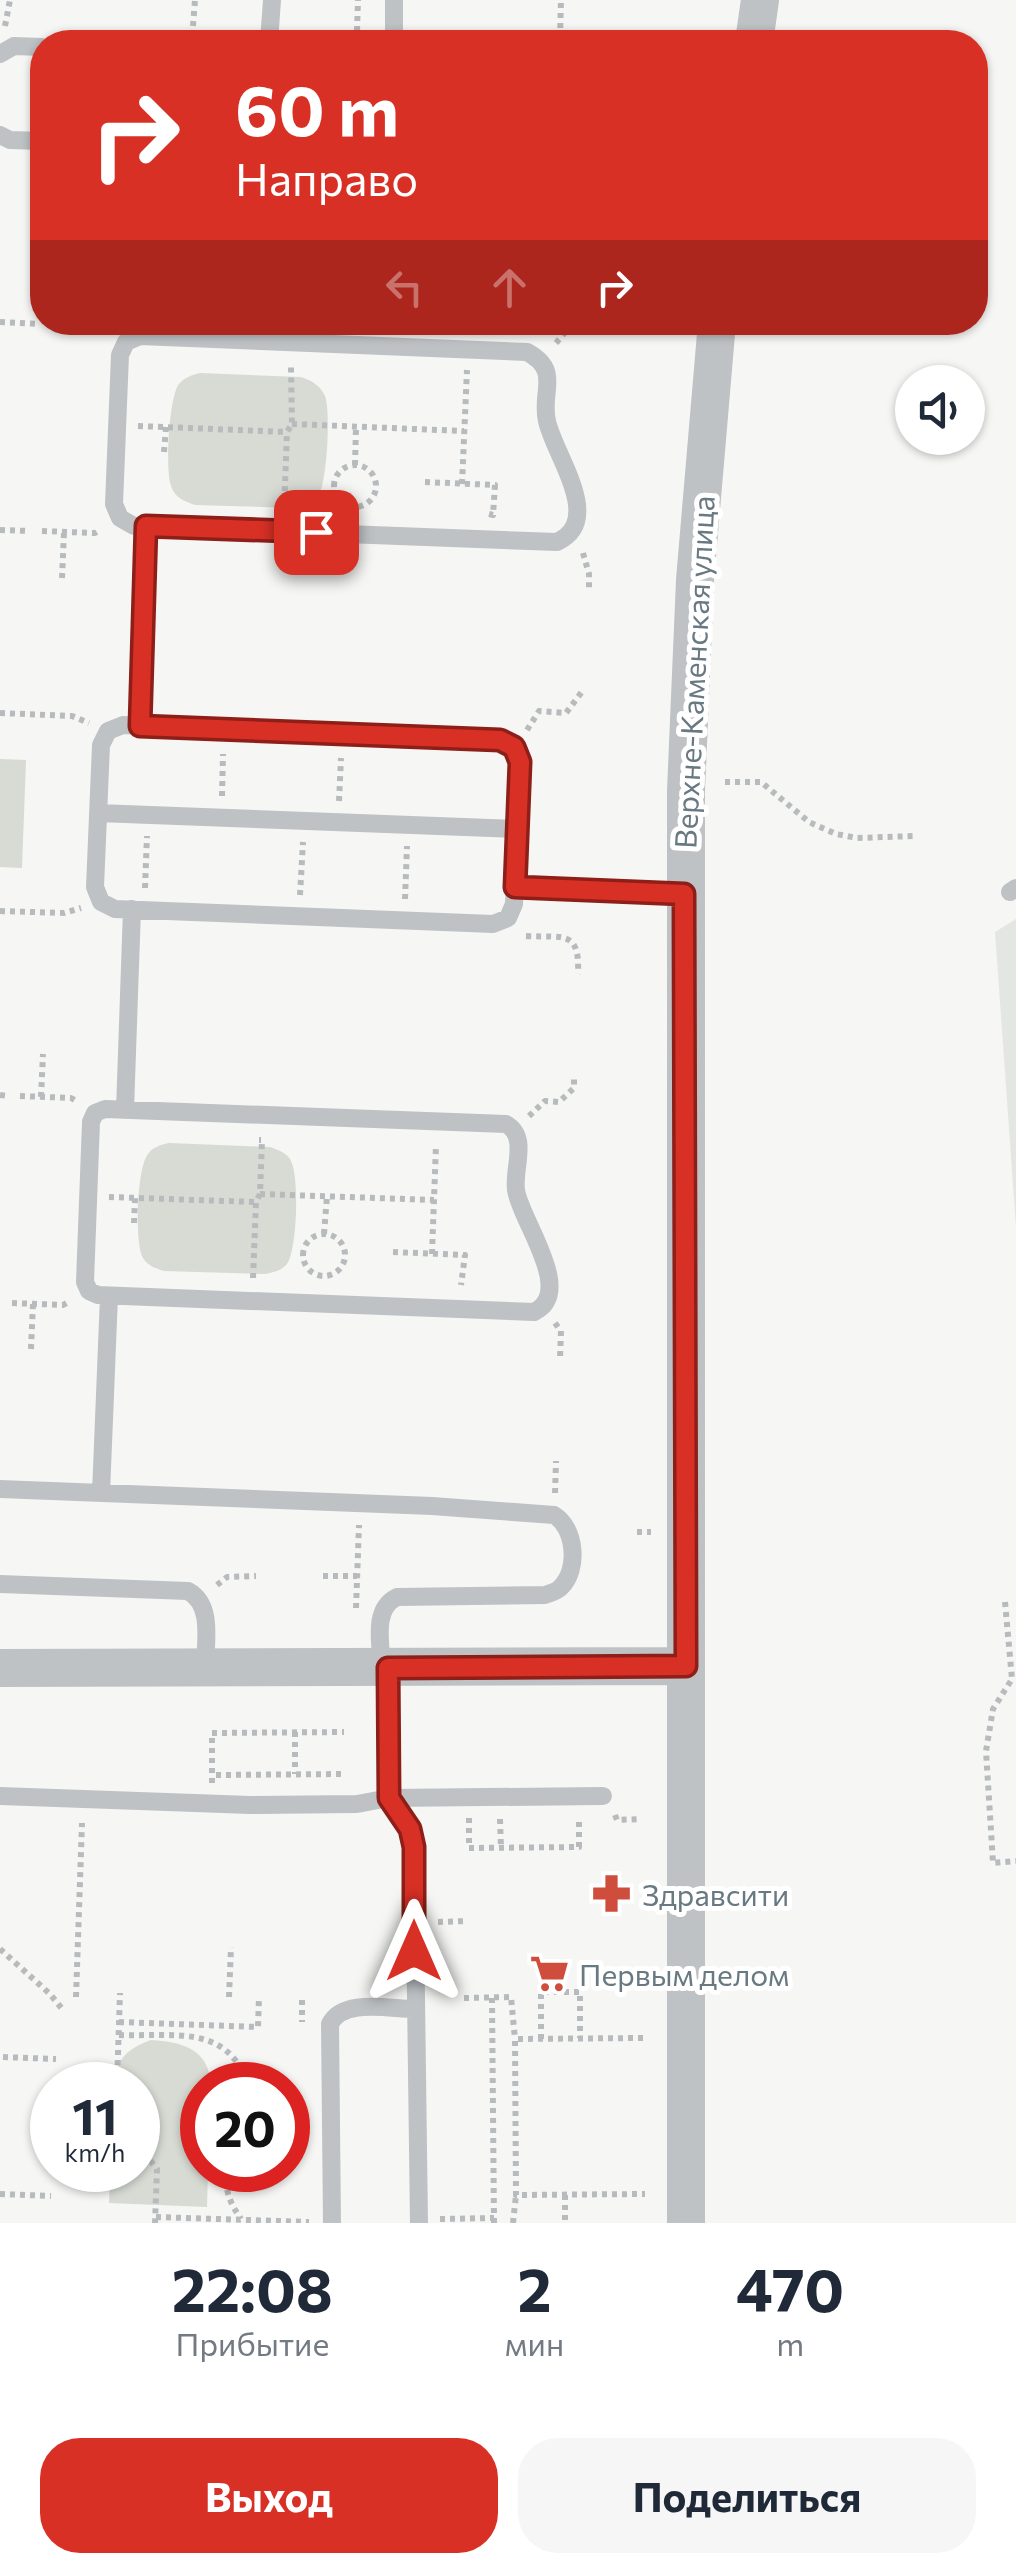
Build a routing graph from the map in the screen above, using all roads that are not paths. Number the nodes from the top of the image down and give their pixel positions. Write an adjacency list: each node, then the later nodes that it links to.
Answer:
1 (272, 0): 4 (lane)
2 (394, 0): 5 (lane)
3 (756, 1): 6 (street)
4 (270, 30)
5 (394, 30)
6 (755, 30)
7 (30, 47): 8 (lane)
8 (0, 54)
9 (0, 134): 10 (lane)
10 (30, 141)
11 (139, 335): 14 (lane)
12 (234, 335): 14 (lane)
13 (716, 335): 19 (street, Верхне-Каменская улица)
14 (146, 526): 15 (lane)
15 (140, 726): 16 (lane); 17 (lane)
16 (98, 812): 17 (lane); 20 (lane)
17 (518, 829): 18 (lane)
18 (515, 887): 19 (lane); 20 (lane)
19 (684, 894): 26 (street, Верхне-Каменская улица)
20 (138, 910): 21 (lane)
21 (125, 1110): 22 (lane); 22 (lane)
22 (109, 1296): 24 (lane)
23 (0, 1490): 24 (lane)
24 (101, 1494): 28 (lane)
25 (0, 1584): 29 (lane)
26 (686, 1666): 28 (street); 36 (street, Верхне-Каменская улица)
27 (0, 1668): 29 (street)
28 (385, 1668): 29 (street); 32 (lane)
29 (205, 1669)
30 (0, 1796): 32 (lane)
31 (604, 1796): 32 (lane)
32 (389, 1798): 33 (lane)
33 (415, 2008): 34 (lane); 35 (lane)
34 (418, 2221)
35 (332, 2223)
36 (686, 2223)

